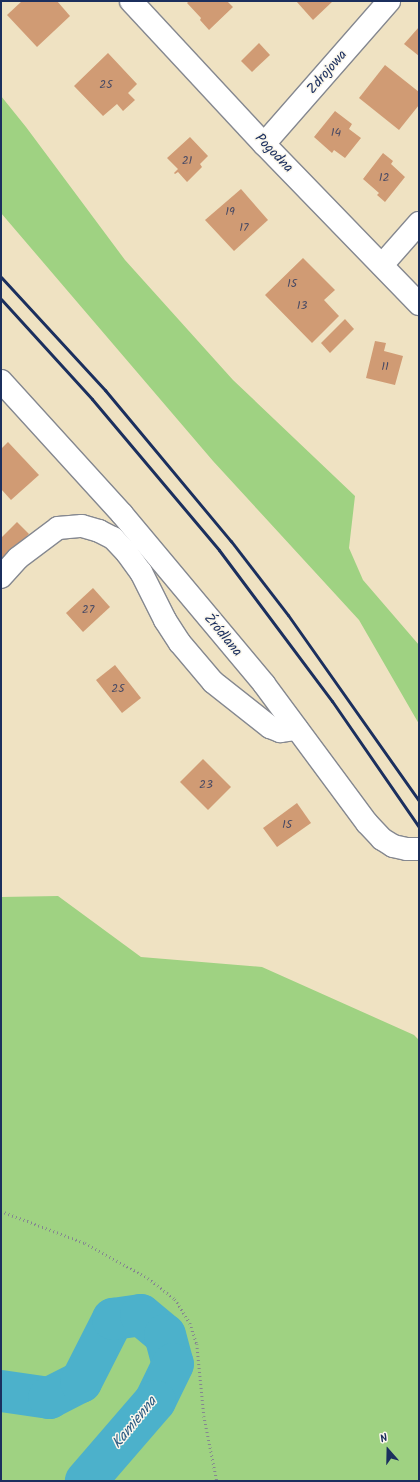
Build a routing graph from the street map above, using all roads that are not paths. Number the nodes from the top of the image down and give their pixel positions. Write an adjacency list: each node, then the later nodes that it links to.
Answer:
1 (131, 1): 3 (street, Pogodna)
2 (389, 1): 3 (street, Zdrojowa)
3 (264, 144): 5 (street, Pogodna)
4 (419, 223): 5 (street)
5 (382, 265): 6 (street, Pogodna)
6 (419, 304)
7 (1, 381): 8 (street, Źródlana)
8 (122, 514): 9 (street); 11 (street, Źródlana)
9 (99, 531): 10 (street); 11 (street)
10 (1, 577)
11 (297, 729): 12 (street, Źródlana)
12 (419, 849)

